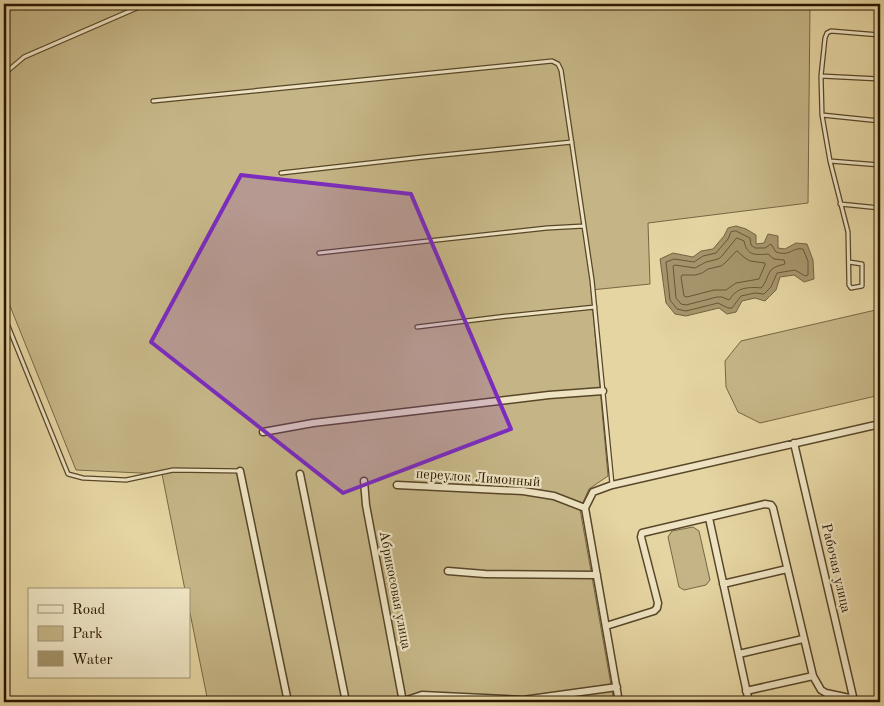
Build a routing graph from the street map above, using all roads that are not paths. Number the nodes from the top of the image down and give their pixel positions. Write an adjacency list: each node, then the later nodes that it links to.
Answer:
1 (146, 4): 3 (lane)
2 (880, 36): 4 (lane)
3 (4, 74)
4 (821, 76): 5 (lane); 7 (lane)
5 (880, 79)
6 (153, 101): 9 (lane)
7 (822, 115): 8 (lane); 10 (lane)
8 (880, 121)
9 (572, 142): 12 (lane); 15 (lane)
10 (830, 161): 11 (lane); 13 (lane)
11 (880, 165)
12 (281, 173)
13 (840, 204): 14 (lane); 17 (lane)
14 (880, 208)
15 (584, 226): 16 (lane); 18 (lane)
16 (319, 253)
17 (849, 262): 17 (lane)
18 (595, 307): 20 (lane); 21 (lane)
19 (4, 316): 25 (lane)
20 (417, 327)
21 (603, 392): 23 (street); 29 (lane)
22 (880, 424): 24 (street)
23 (262, 432)
24 (794, 442): 29 (street); 42 (street, Рабочая улица)
25 (240, 471): 43 (street)
26 (300, 474): 44 (street)
27 (364, 481): 45 (street, Абрикосовая улица)
28 (396, 485): 30 (street, переулок Лимонный)
29 (612, 485): 30 (street)
30 (585, 508): 34 (street)
31 (709, 518): 32 (street, Рабочая улица); 35 (street); 36 (street, Рабочая улица)
32 (787, 569): 35 (street); 37 (street, Рабочая улица)
33 (448, 571): 34 (street)
34 (597, 575): 36 (street)
35 (723, 584): 38 (street)
36 (606, 626): 40 (street)
37 (803, 639): 38 (street); 39 (street, Рабочая улица)
38 (738, 654): 41 (street)
39 (813, 676): 41 (street); 42 (street, Рабочая улица)
40 (617, 687): 45 (street); 46 (street)
41 (746, 691): 47 (street)
42 (854, 701)
43 (288, 702)
44 (346, 702)
45 (402, 702)
46 (619, 702)
47 (749, 702)

